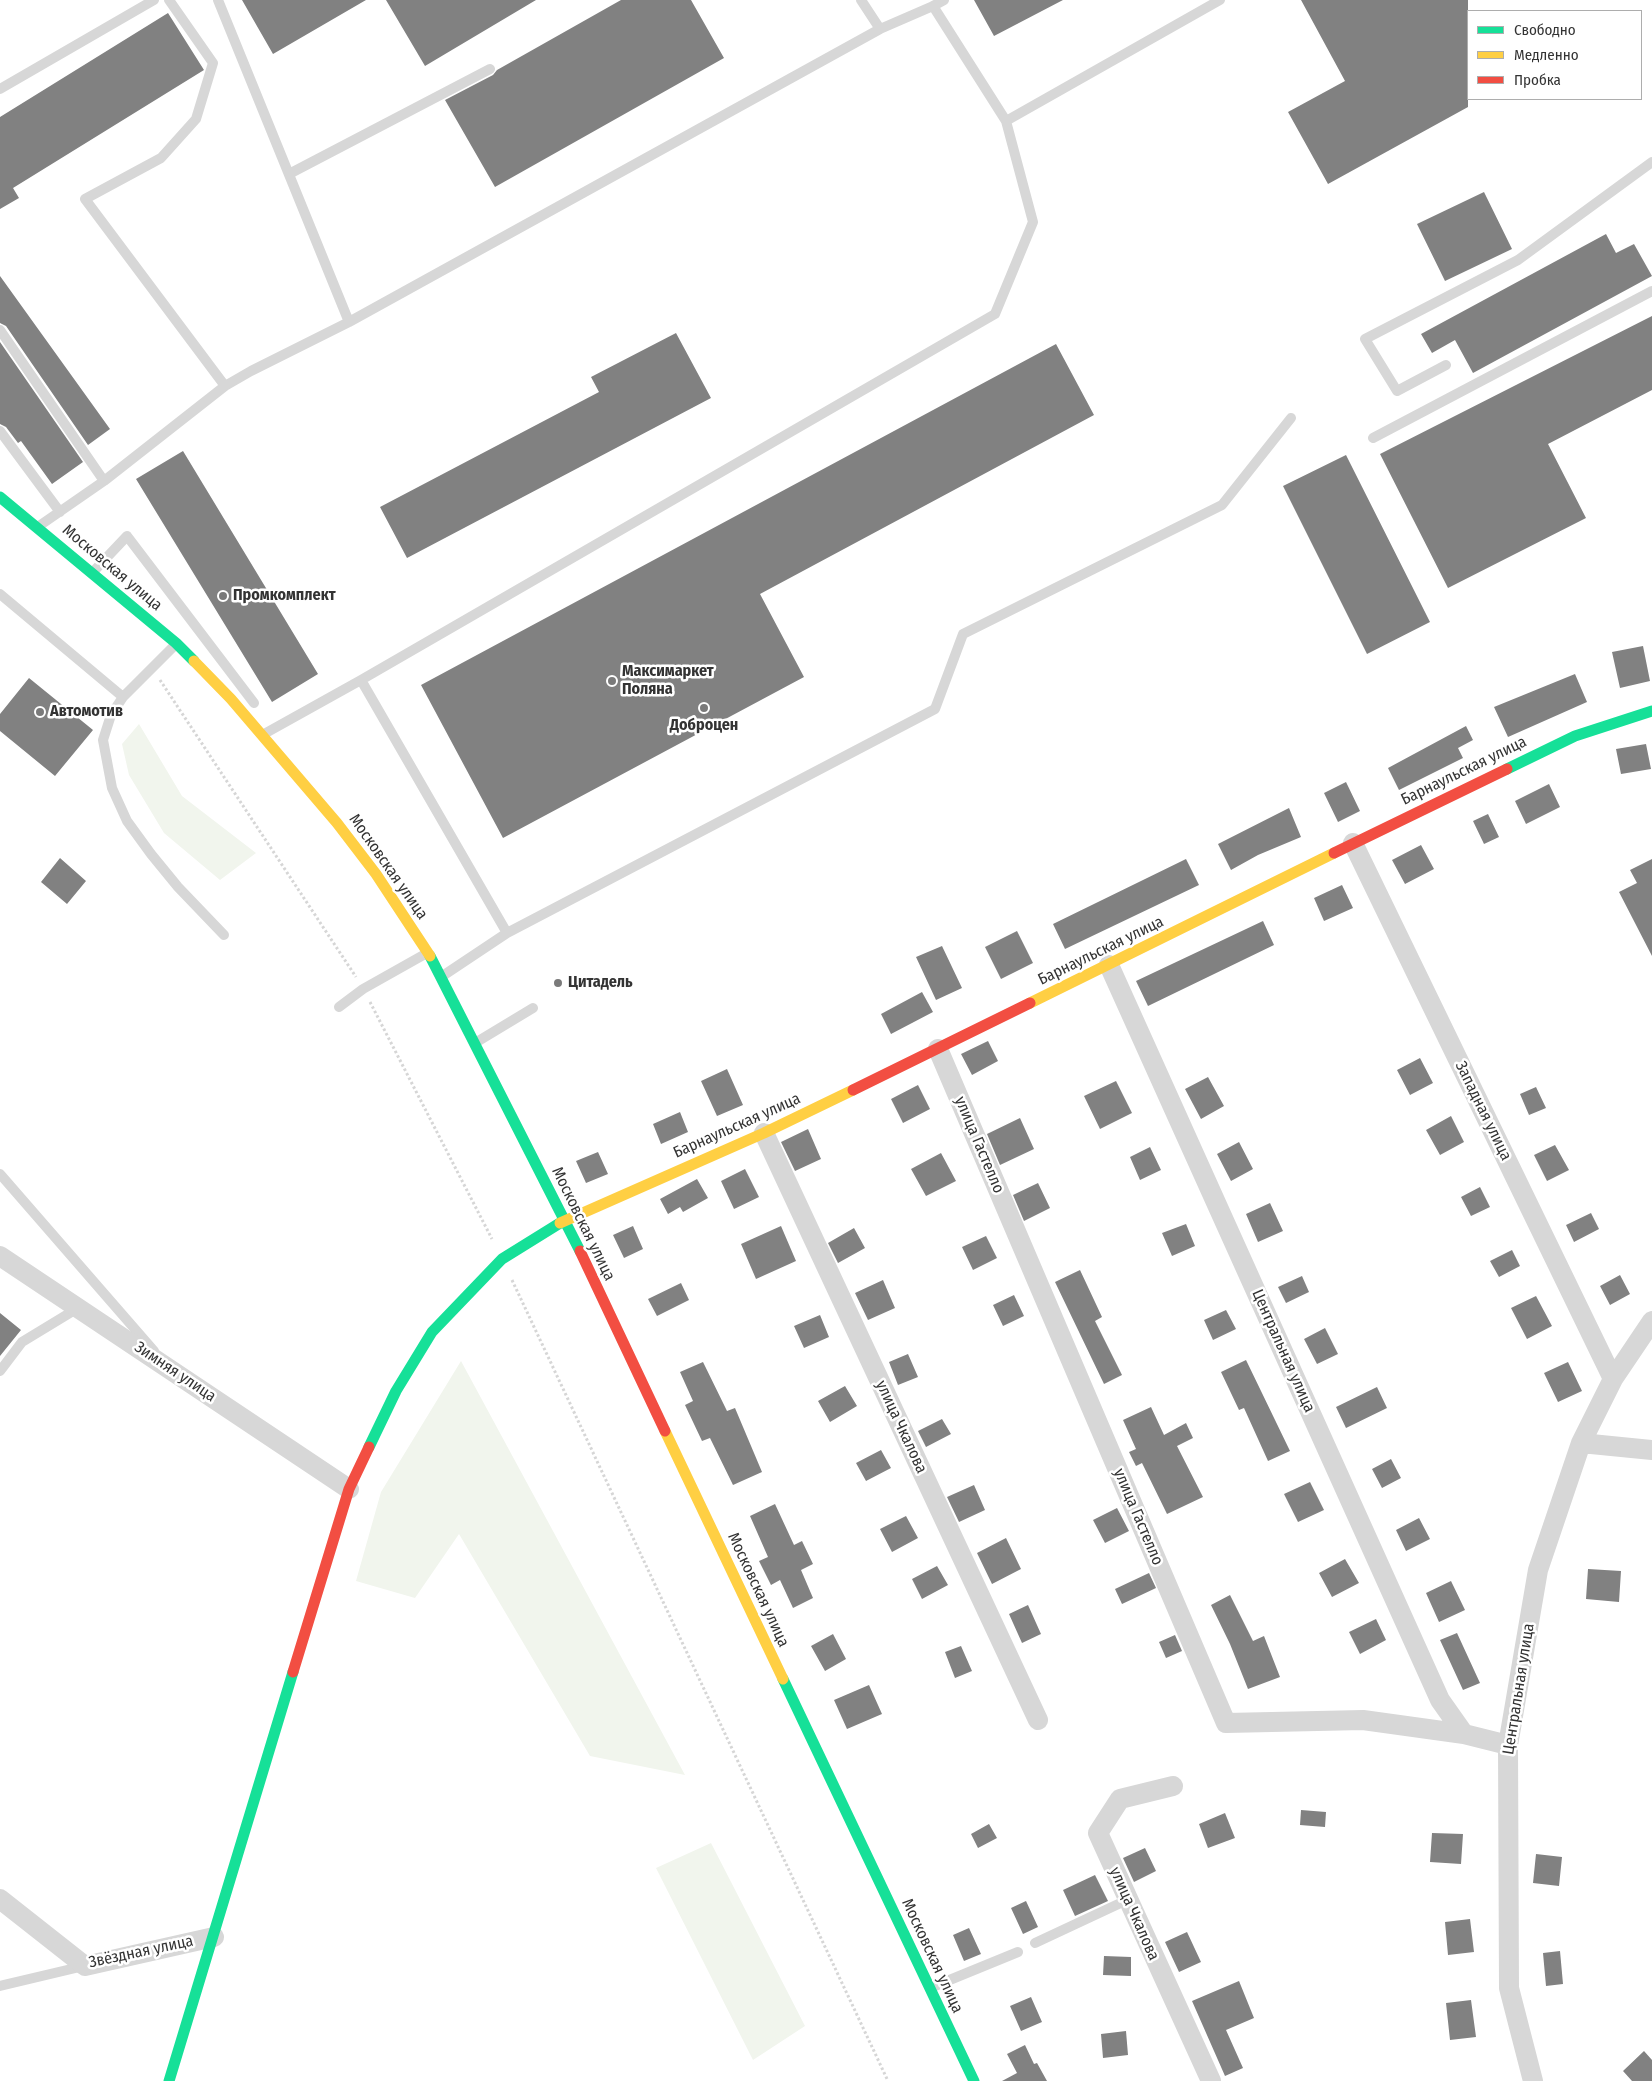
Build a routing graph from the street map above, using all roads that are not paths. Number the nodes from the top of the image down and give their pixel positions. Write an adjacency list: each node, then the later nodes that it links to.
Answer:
1 (154, 0): 10 (lane)
2 (169, 0): 18 (lane)
3 (218, 0): 13 (lane)
4 (862, 0): 8 (lane)
5 (944, 0): 7 (lane)
6 (1220, 0): 11 (lane)
7 (933, 6): 8 (lane); 11 (lane)
8 (880, 29): 15 (lane)
9 (490, 69): 13 (lane)
10 (0, 88)
11 (1006, 121): 29 (lane)
12 (1652, 162): 17 (lane)
13 (288, 174): 15 (lane)
14 (1652, 291): 21 (lane)
15 (349, 322): 18 (lane)
16 (0, 330): 22 (lane)
17 (1446, 365)
18 (225, 386): 22 (lane)
19 (1291, 418): 35 (lane)
20 (0, 431): 24 (lane)
21 (1373, 438)
22 (104, 481): 24 (lane)
23 (0, 497): 25 (street, Московская улица)
24 (60, 512): 25 (lane)
25 (37, 527): 26 (street, Московская улица)
26 (92, 573): 28 (street, Московская улица); 31 (lane)
27 (0, 594): 30 (lane)
28 (176, 643): 30 (lane); 33 (street, Московская улица)
29 (361, 680): 33 (lane); 35 (lane)
30 (123, 697): 36 (lane)
31 (254, 704)
32 (1652, 712): 34 (street, Барнаульская улица)
33 (263, 734): 37 (street, Московская улица)
34 (1353, 843): 38 (street, Барнаульская улица); 52 (street, Западная улица)
35 (507, 933): 39 (lane)
36 (224, 934)
37 (428, 952): 39 (street, Московская улица); 40 (lane)
38 (1109, 965): 43 (street, Барнаульская улица); 57 (street, Центральная улица)
39 (440, 978): 42 (street, Московская улица)
40 (339, 1007)
41 (533, 1008): 42 (lane)
42 (475, 1043): 46 (street, Московская улица)
43 (938, 1049): 44 (street, Барнаульская улица); 57 (street, улица Гастелло)
44 (764, 1133): 46 (street, Барнаульская улица); 56 (street, улица Чкалова)
45 (0, 1174): 50 (lane)
46 (565, 1220): 55 (street, Барнаульская улица); 67 (street, Московская улица)
47 (0, 1256): 48 (street, Зимняя улица)
48 (78, 1308): 50 (street, Зимняя улица); 51 (lane)
49 (1652, 1321): 52 (street, Центральная улица)
50 (168, 1366): 55 (street, Зимняя улица)
51 (0, 1371)
52 (1613, 1379): 53 (street, Центральная улица)
53 (1581, 1443): 54 (street); 58 (street, Центральная улица)
54 (1652, 1450)
55 (349, 1489): 62 (street, Барнаульская улица)
56 (1038, 1720)
57 (1464, 1734): 58 (street, улица Гастелло)
58 (1508, 1745): 71 (street, Центральная улица)
59 (1173, 1786): 61 (street, улица Чкалова)
60 (0, 1899): 65 (street, Звёздная улица)
61 (1127, 1900): 63 (lane); 70 (street, улица Чкалова)
62 (214, 1937): 65 (street, Звёздная улица); 68 (street, Барнаульская улица)
63 (1035, 1943)
64 (1018, 1952): 67 (lane)
65 (84, 1966): 66 (lane)
66 (0, 1986)
67 (930, 1989): 69 (street, Московская улица)
68 (169, 2081)
69 (974, 2081)
70 (1211, 2081)
71 (1533, 2081)

